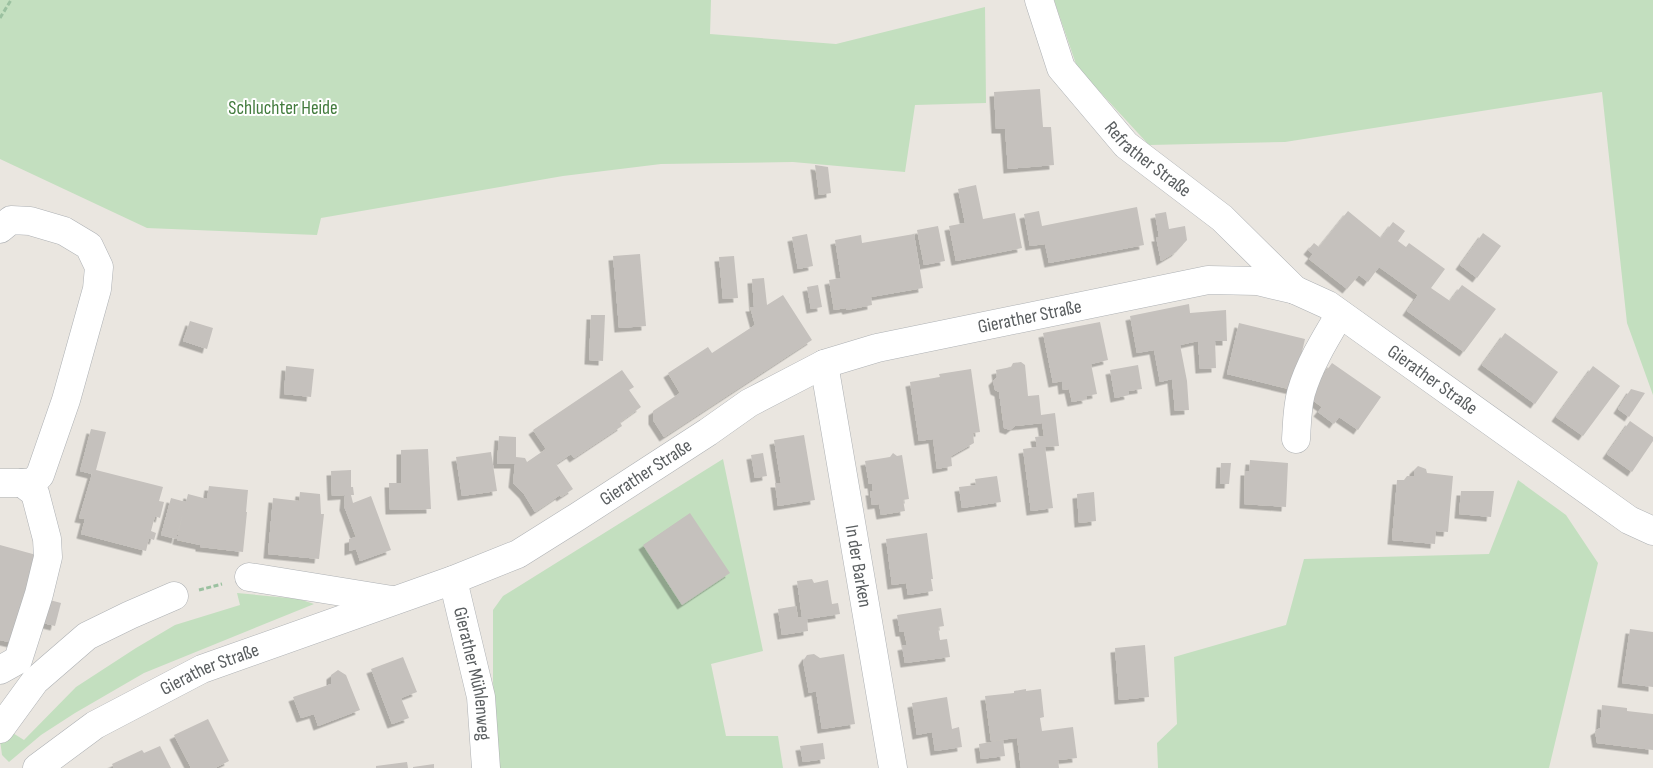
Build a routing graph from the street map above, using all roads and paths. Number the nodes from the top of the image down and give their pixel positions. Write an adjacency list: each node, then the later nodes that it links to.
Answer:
1 (11, 0): 3 (path)
2 (1039, 0): 5 (street, Refrather Straße)
3 (0, 18)
4 (0, 229): 9 (street)
5 (1295, 290): 6 (street, Gierather Straße); 7 (street, Gierather Straße)
6 (1340, 314): 8 (street); 10 (street, Gierather Straße)
7 (824, 364): 12 (street, Gierather Straße); 19 (street, In der Barken)
8 (1296, 439)
9 (11, 483): 15 (street)
10 (1653, 531)
11 (249, 577): 13 (path); 14 (street, Gierather Straße)
12 (453, 580): 14 (street, Gierather Straße); 18 (street, Gierather Mühlenweg)
13 (174, 596): 16 (street)
14 (396, 601): 17 (street, Gierather Straße)
15 (0, 670)
16 (0, 730)
17 (37, 768)
18 (486, 768)
19 (893, 768)

